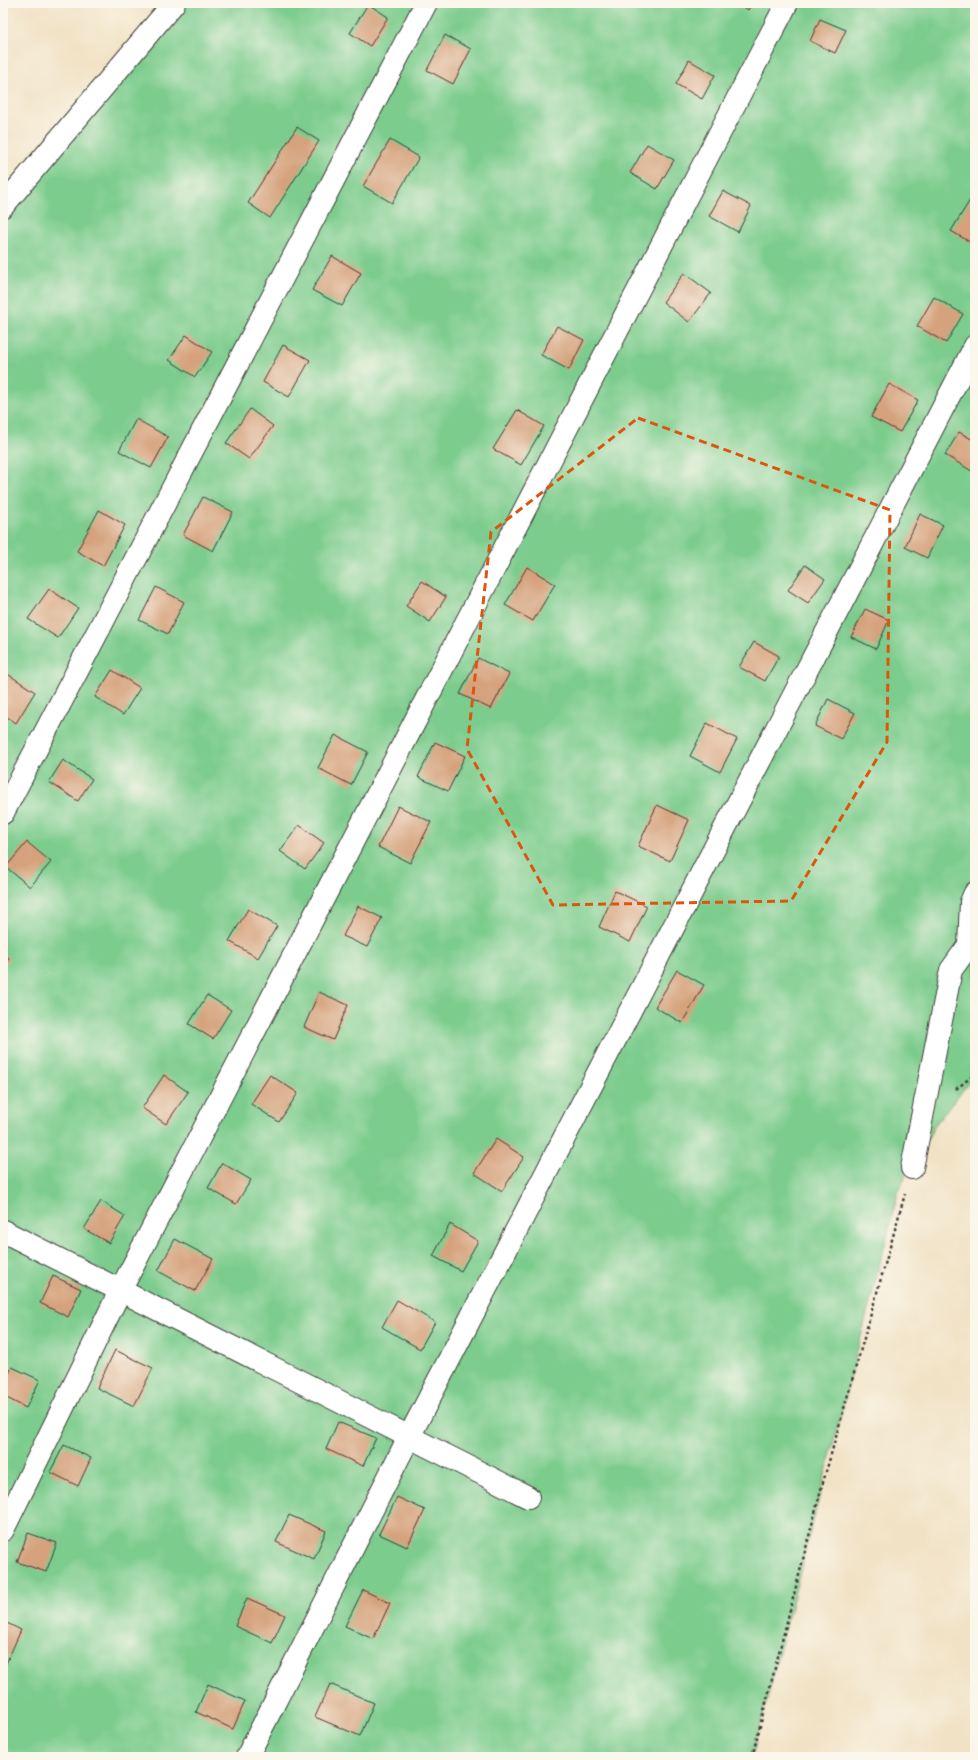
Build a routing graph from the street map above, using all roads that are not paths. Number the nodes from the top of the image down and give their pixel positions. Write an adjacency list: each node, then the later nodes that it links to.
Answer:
1 (174, 3): 4 (street)
2 (426, 3): 6 (street)
3 (787, 3): 10 (street)
4 (3, 206)
5 (975, 346): 11 (street)
6 (3, 813)
7 (975, 893): 8 (street)
8 (912, 1168)
9 (3, 1231): 10 (street)
10 (120, 1291): 11 (street); 13 (street)
11 (409, 1437): 12 (street); 14 (street)
12 (528, 1497)
13 (3, 1530)
14 (247, 1757)

